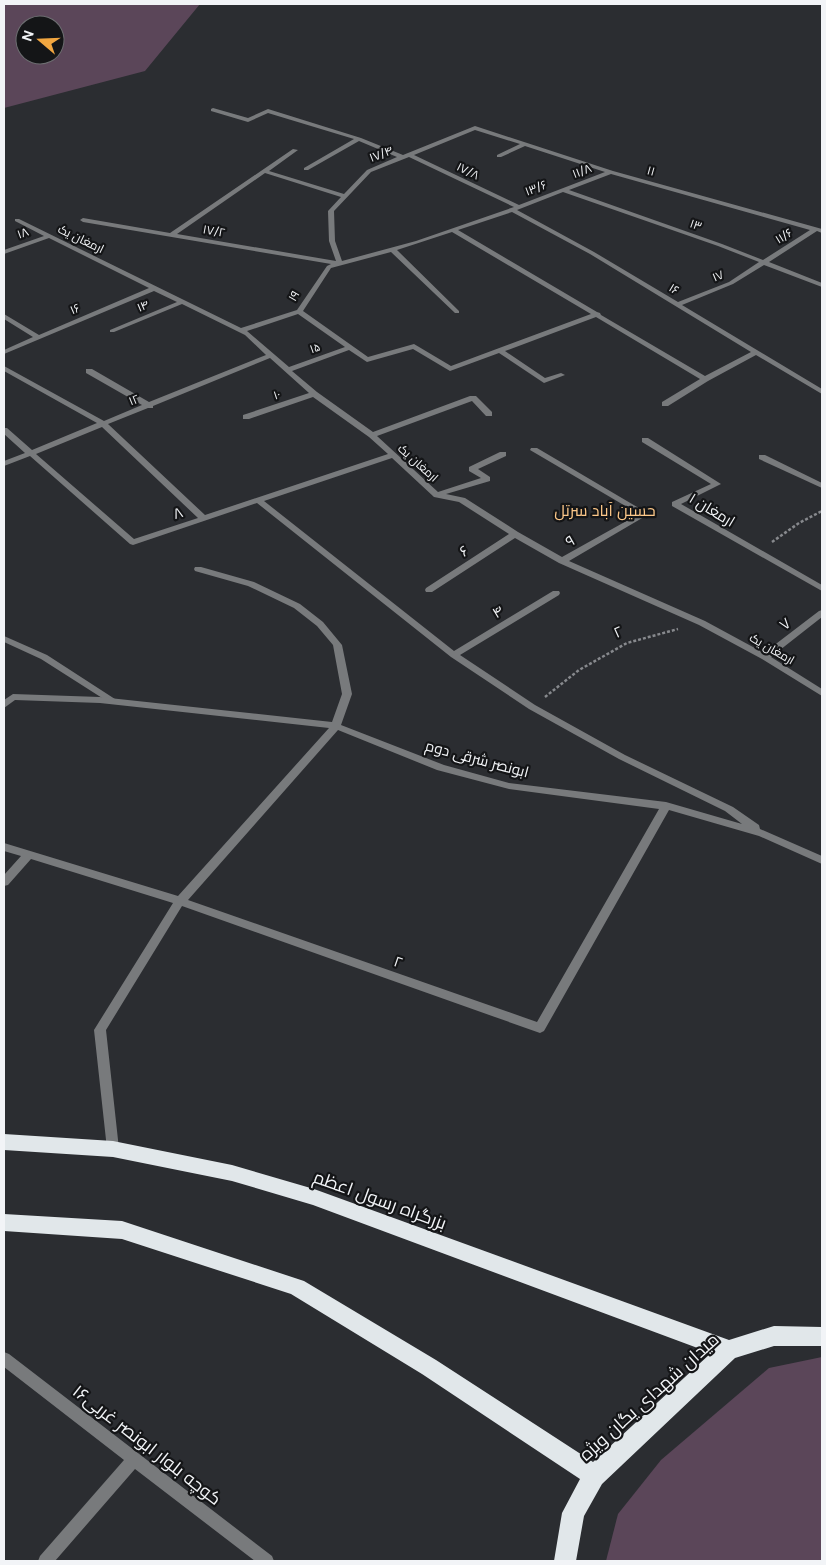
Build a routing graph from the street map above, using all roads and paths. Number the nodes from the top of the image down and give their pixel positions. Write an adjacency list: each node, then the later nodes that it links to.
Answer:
1 (213, 110): 3 (street, ۱۷/۸)
2 (475, 128): 4 (street, ۱۱); 6 (street, ۱۷/۴)
3 (359, 139): 6 (street, ۱۷/۸); 8 (street)
4 (525, 144): 7 (street); 10 (street, ۱۱)
5 (295, 150): 9 (street)
6 (406, 156): 12 (street, ۱۷/۴); 13 (street, ۱۷/۸)
7 (500, 156)
8 (306, 169)
9 (264, 172): 12 (street); 18 (street)
10 (611, 172): 11 (street, ۱۱/۸); 17 (street, ۱۱)
11 (562, 190): 13 (street, ۱۳/۶); 22 (street, ۱۳)
12 (344, 196): 23 (street, ۱۷/۴)
13 (515, 208): 16 (street, ۱۳/۶); 28 (street, ۱۶)
14 (17, 220): 19 (street, ارمغان یک)
15 (83, 220): 18 (street, ۱۷/۲)
16 (453, 230): 20 (street, ۱۳/۶); 31 (street)
17 (819, 230): 22 (street, ۱۱/۶)
18 (171, 235): 23 (street, ۱۷/۲)
19 (49, 236): 21 (street, ۱۸); 26 (street, ارمغان یک)
20 (392, 249): 23 (street, ۱۳/۶); 30 (street)
21 (4, 252)
22 (764, 262): 25 (street, ۱۳); 28 (street, ۱۷)
23 (340, 264): 24 (street, ۱۳/۶)
24 (329, 267): 29 (street, ۱۹)
25 (821, 283)
26 (155, 288): 27 (street, ارمغان یک); 35 (street, ۱۶)
27 (182, 302): 33 (street, ارمغان یک); 34 (street, ۱۴)
28 (678, 304): 39 (street, ۱۶)
29 (299, 311): 33 (street, ۱۹); 36 (street)
30 (457, 312)
31 (598, 314): 37 (street); 45 (street)
32 (4, 316): 35 (street)
33 (240, 330): 40 (street, ارمغان یک)
34 (112, 331)
35 (38, 337): 38 (street, ۱۶)
36 (349, 348): 37 (street); 42 (street, ۱۵)
37 (500, 351): 44 (street)
38 (4, 352)
39 (757, 352): 45 (street); 46 (street, ۱۶)
40 (271, 354): 42 (street, ارمغان یک); 49 (street, ۱۲)
41 (4, 368): 52 (street)
42 (288, 370): 47 (street, ارمغان یک)
43 (89, 371): 49 (street)
44 (561, 375)
45 (705, 379): 48 (street)
46 (822, 392)
47 (314, 394): 51 (street, ۱۰); 54 (street, ارمغان یک)
48 (665, 404)
49 (150, 406): 52 (street, ۱۲)
50 (489, 414): 54 (street)
51 (246, 417)
52 (104, 424): 57 (street, ۱۲); 66 (street)
53 (4, 430): 57 (street, ۸)
54 (372, 435): 59 (street, ارمغان یک)
55 (645, 440): 68 (street, ارمغان ۱)
56 (534, 450): 69 (street, ۹)
57 (30, 453): 61 (street, ۱۲); 66 (street, ۸)
58 (503, 454): 63 (street)
59 (394, 455): 63 (street, ارمغان یک); 64 (street, ۸)
60 (762, 457): 62 (street)
61 (4, 464)
62 (822, 486)
63 (437, 495): 67 (street, ارمغان یک)
64 (259, 501): 66 (street, ۸); 77 (street)
65 (822, 511): 68 (path)
66 (204, 519)
67 (514, 534): 69 (street, ارمغان یک); 72 (street, ۶)
68 (757, 553): 71 (street, ارمغان ۱)
69 (562, 561): 75 (street, ارمغان یک)
70 (198, 569): 83 (street)
71 (822, 588)
72 (429, 590)
73 (556, 592): 77 (street, ۴)
74 (822, 613): 78 (street, ۷)
75 (702, 623): 78 (street, ارمغان یک); 82 (path, ۲)
76 (4, 638): 80 (street)
77 (454, 655): 82 (street)
78 (765, 657): 79 (street, ارمغان یک)
79 (822, 693)
80 (113, 701): 81 (street, ابونصر شرقی دوم); 83 (street, ابونصر شرقی دوم)
81 (4, 706)
82 (532, 707): 85 (street)
83 (336, 726): 84 (street, ابونصر شرقی دوم); 90 (street)
84 (666, 806): 85 (street, ابونصر شرقی دوم); 90 (street, ۲)
85 (762, 833): 88 (street, ابونصر شرقی دوم)
86 (4, 846): 87 (street, ۲)
87 (28, 855): 89 (street); 90 (street, ۲)
88 (822, 860)
89 (4, 882)
90 (180, 901): 92 (street)
91 (4, 1142): 92 (highway, بزرگراه رسول اعظم)
92 (113, 1149): 95 (highway, بزرگراه رسول اعظم)
93 (4, 1222): 98 (highway)
94 (822, 1337): 95 (highway, میدان شهدای یگان ویژه)
95 (729, 1350): 98 (highway, میدان شهدای یگان ویژه)
96 (4, 1359): 97 (street, کوچه بلوار ابونصر غربی۱۶)
97 (134, 1459): 99 (street); 100 (street, کوچه بلوار ابونصر غربی۱۶)
98 (594, 1476): 101 (highway, میدان شهدای یگان ویژه)
99 (45, 1561)
100 (267, 1561)
101 (565, 1561)

